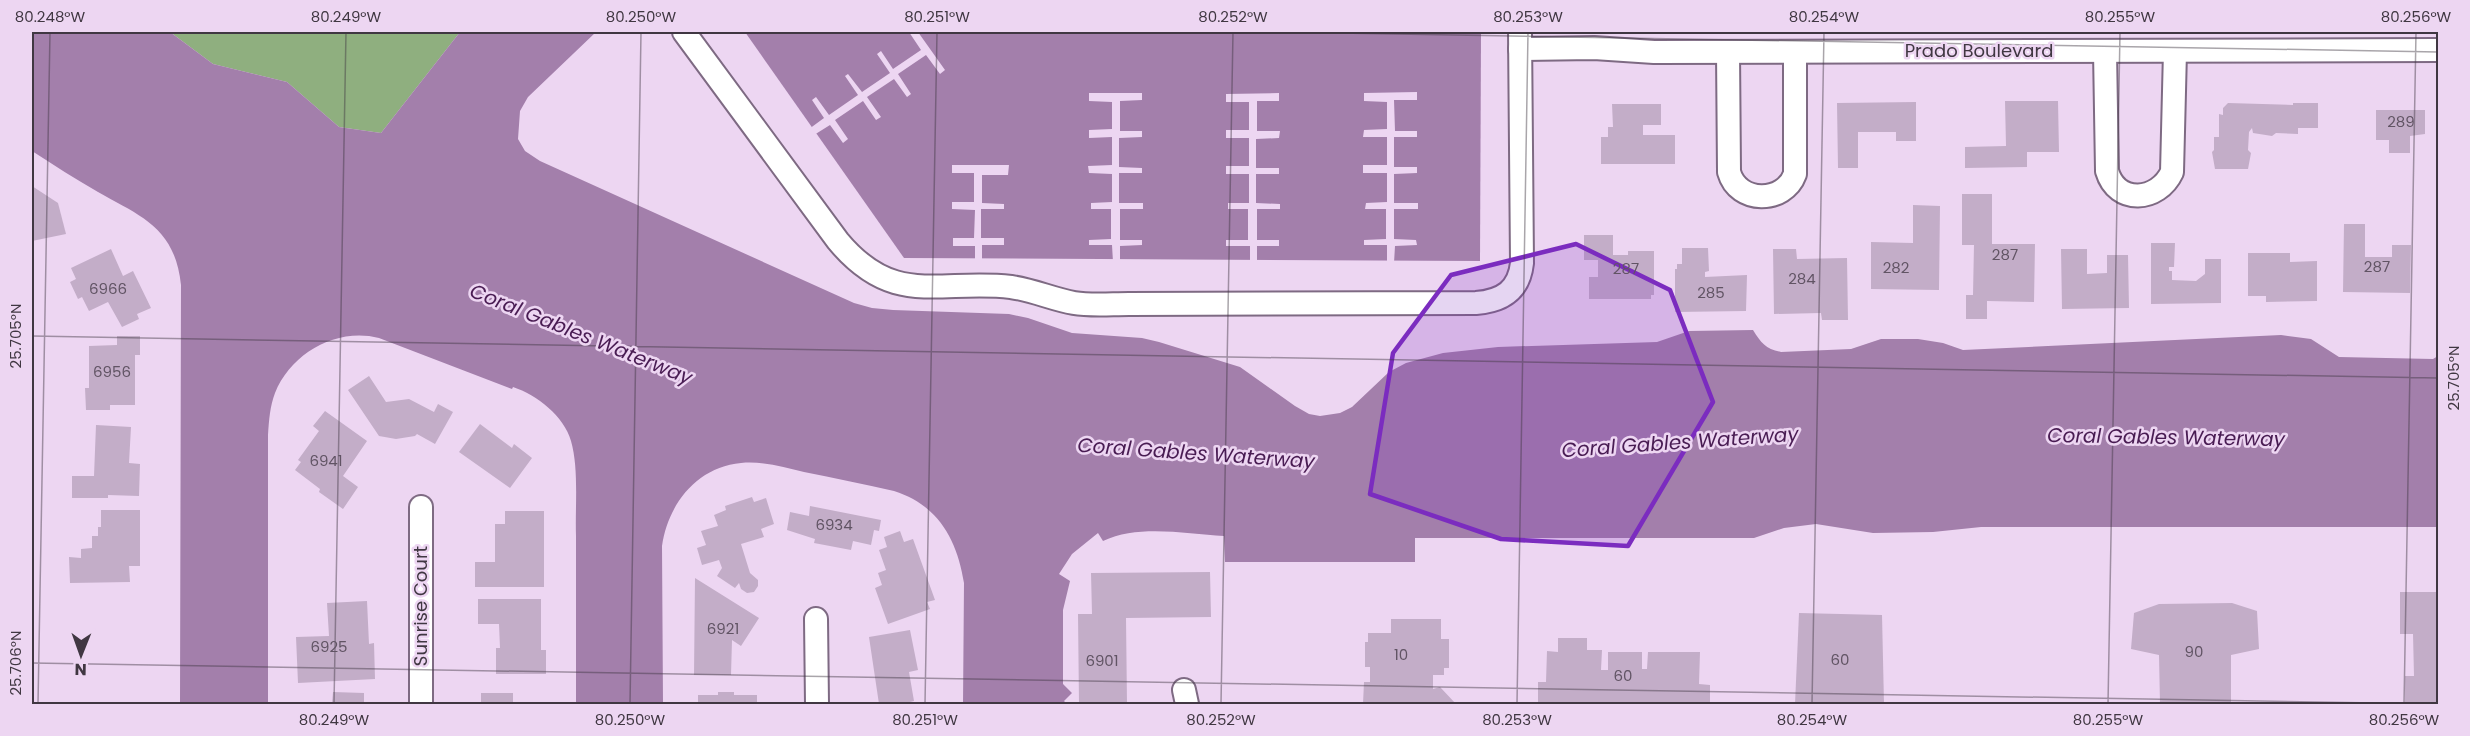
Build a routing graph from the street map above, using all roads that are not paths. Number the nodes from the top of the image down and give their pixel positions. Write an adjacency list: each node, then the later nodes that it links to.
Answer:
1 (684, 32): 2 (street)
2 (1520, 40): 9 (street, Prado Boulevard)
3 (1852, 41): 5 (street, Prado Boulevard); 8 (street, Prado Boulevard)
4 (2228, 41): 6 (street, Prado Boulevard); 7 (street, Prado Boulevard)
5 (1786, 45): 9 (street, Prado Boulevard); 9 (street)
6 (2165, 45): 8 (street, Prado Boulevard); 8 (street)
7 (2439, 50)
8 (2105, 51)
9 (1728, 52)
10 (421, 507): 12 (street, Sunrise Court)
11 (816, 619): 13 (street)
12 (421, 705)
13 (817, 705)

